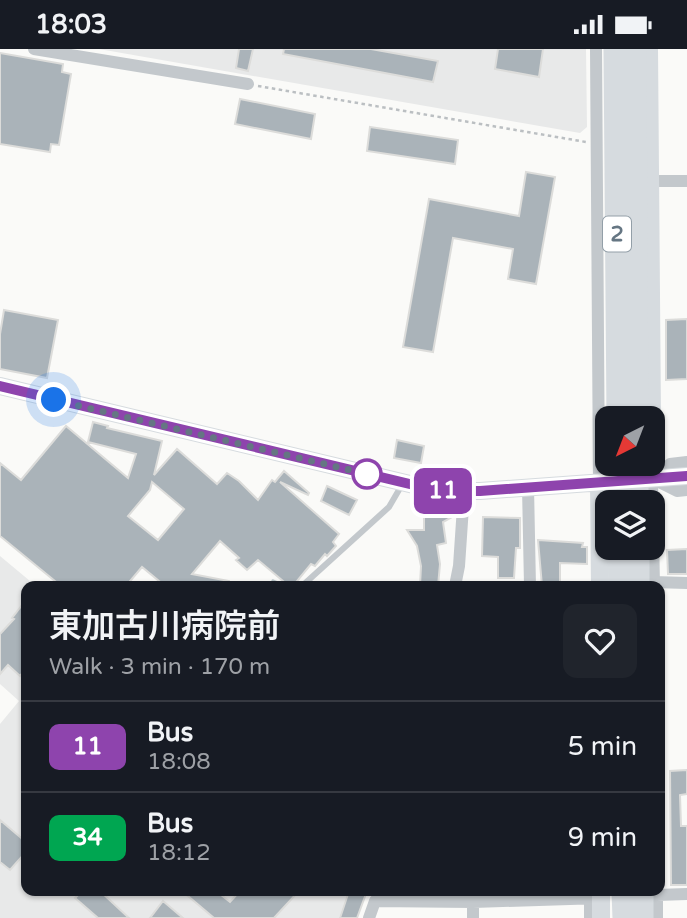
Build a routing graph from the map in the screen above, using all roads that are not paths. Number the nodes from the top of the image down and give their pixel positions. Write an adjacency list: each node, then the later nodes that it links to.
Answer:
1 (34, 49): 6 (street)
2 (596, 49): 21 (street)
3 (615, 49): 10 (highway, 2)
4 (635, 49): 11 (highway, 2)
5 (649, 49): 7 (main road)
6 (248, 84)
7 (649, 181): 8 (street); 12 (main road)
8 (687, 181)
9 (0, 386): 20 (main road)
10 (618, 406)
11 (637, 406)
12 (652, 406)
13 (687, 462): 14 (street)
14 (665, 465)
15 (665, 472): 19 (main road)
16 (621, 476): 21 (main road)
17 (647, 476): 33 (street)
18 (657, 476): 23 (street)
19 (687, 476)
20 (403, 482): 24 (main road); 27 (lane)
21 (598, 482): 22 (main road); 30 (main road)
22 (528, 487): 24 (main road); 29 (street)
23 (687, 490)
24 (464, 492): 28 (street)
25 (619, 560): 31 (highway)
26 (641, 560): 32 (highway)
27 (308, 581)
28 (456, 581)
29 (530, 581)
30 (600, 581)
31 (620, 581)
32 (647, 581)
33 (648, 581)
34 (687, 583): 35 (street)
35 (665, 584)
36 (665, 893): 37 (street)
37 (687, 894)
38 (411, 896): 39 (street); 46 (street)
39 (442, 896): 40 (street)
40 (473, 896): 47 (street)
41 (595, 896): 48 (street)
42 (596, 896): 49 (main road)
43 (623, 896): 50 (highway)
44 (650, 896): 51 (highway)
45 (653, 896): 52 (street)
46 (369, 918)
47 (473, 918)
48 (590, 918)
49 (601, 918)
50 (624, 918)
51 (642, 918)
52 (657, 918)

